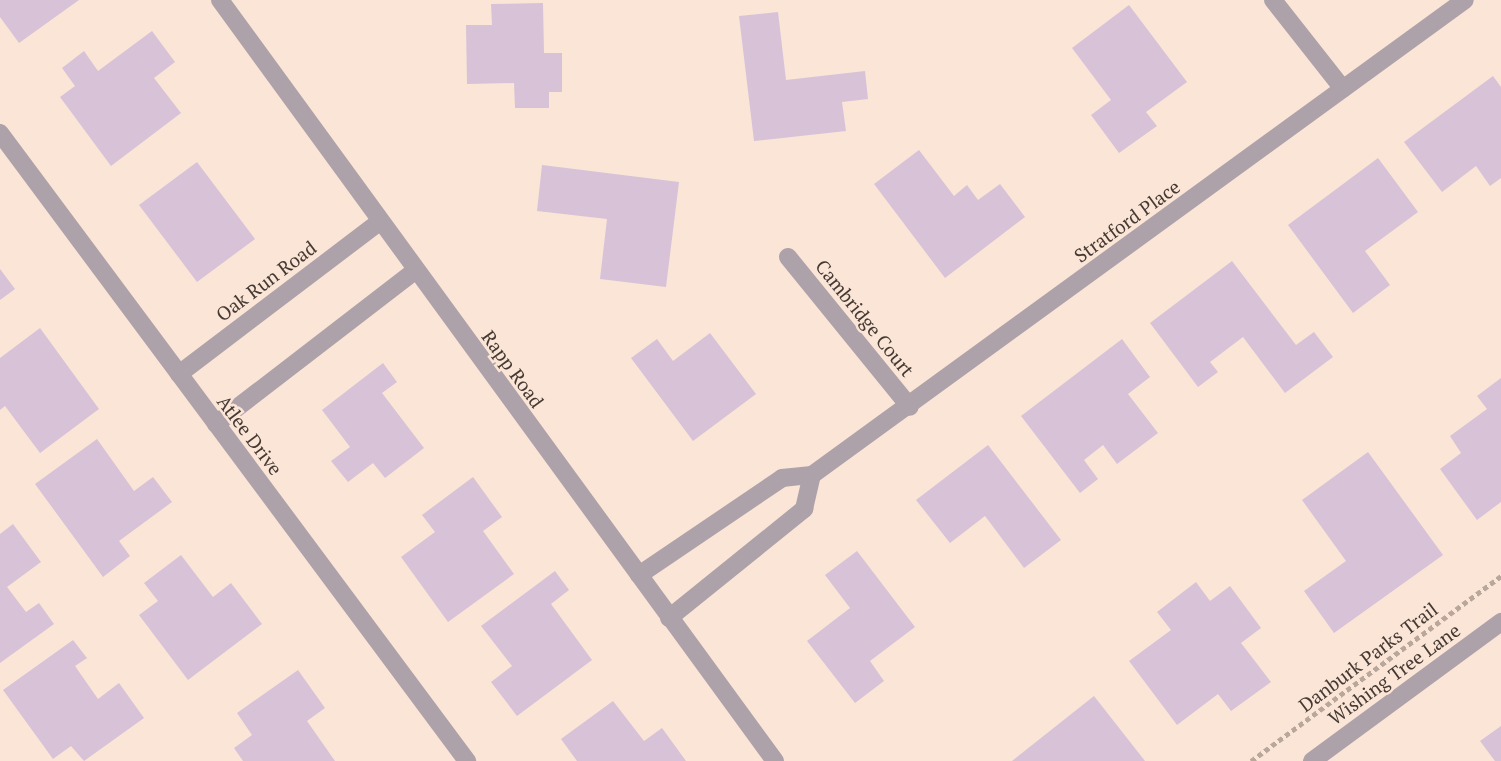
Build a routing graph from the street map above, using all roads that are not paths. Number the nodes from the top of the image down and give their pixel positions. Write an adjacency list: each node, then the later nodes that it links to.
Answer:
1 (220, 0): 6 (street, Rapp Road)
2 (1273, 0): 4 (street)
3 (1465, 0): 4 (street, Stratford Place)
4 (1343, 89): 10 (street, Stratford Place)
5 (0, 133): 9 (street, Atlee Drive)
6 (379, 222): 8 (street, Rapp Road); 9 (street, Oak Run Road)
7 (788, 257): 10 (street, Cambridge Court)
8 (415, 271): 11 (street); 13 (street, Rapp Road)
9 (179, 374): 11 (street, Atlee Drive)
10 (910, 407): 12 (street, Stratford Place)
11 (216, 424): 16 (street, Atlee Drive)
12 (812, 475): 13 (street, Stratford Place); 14 (street)
13 (639, 575): 14 (street, Rapp Road)
14 (669, 618): 17 (street, Rapp Road)
15 (1501, 622): 18 (street, Wishing Tree Lane)
16 (467, 761)
17 (775, 761)
18 (1312, 761)

